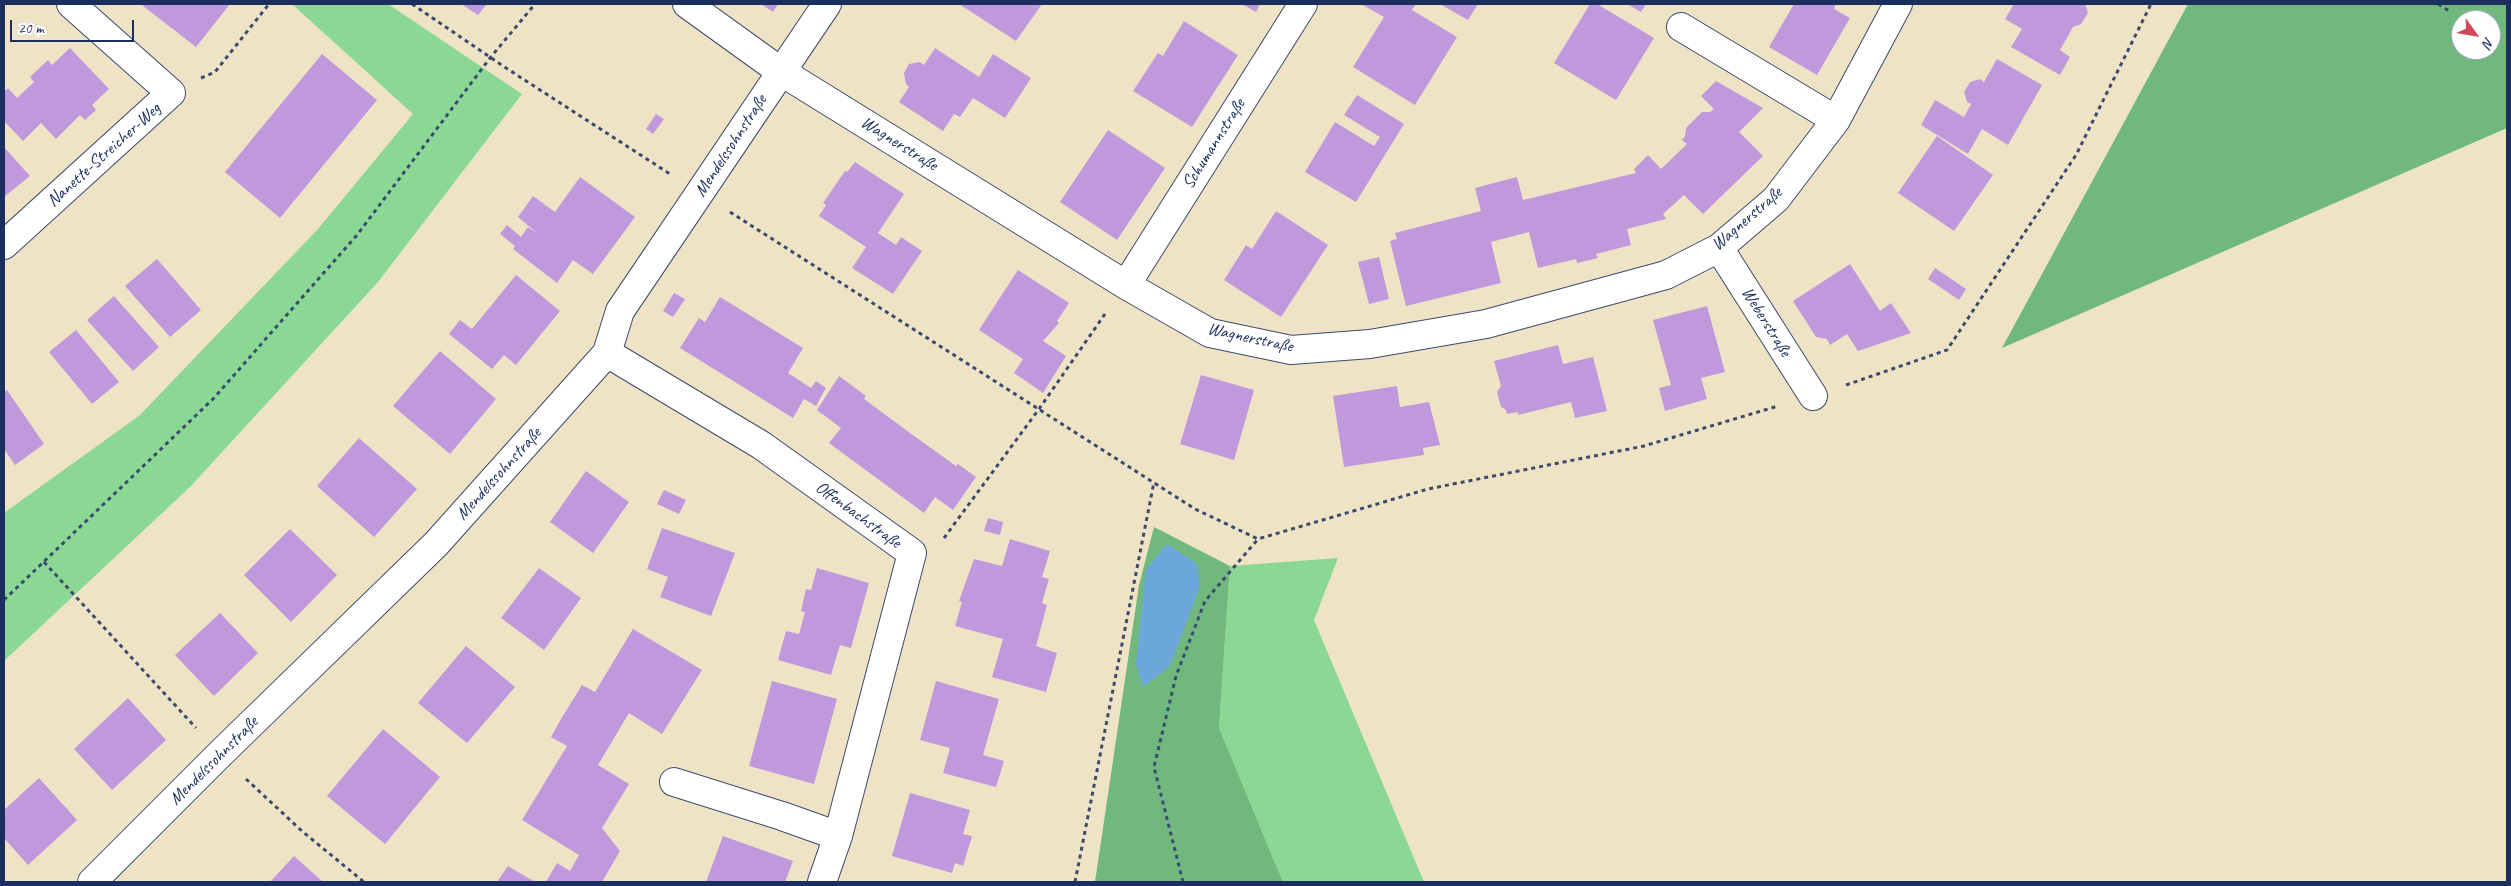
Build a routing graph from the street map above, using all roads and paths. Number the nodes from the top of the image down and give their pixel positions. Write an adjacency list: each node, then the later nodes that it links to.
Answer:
1 (71, 4): 12 (street, Nanette-Streicher-Weg)
2 (269, 4): 12 (path)
3 (535, 4): 22 (path)
4 (687, 4): 11 (street, Wagnerstraße)
5 (827, 4): 11 (street, Mendelssohnstraße)
6 (1303, 4): 16 (street, Schumannstraße)
7 (1898, 4): 13 (street, Wagnerstraße)
8 (2438, 4): 9 (path)
9 (2451, 12)
10 (1681, 28): 13 (street)
11 (780, 71): 16 (street, Wagnerstraße); 17 (street, Mendelssohnstraße)
12 (171, 93): 14 (street, Nanette-Streicher-Weg)
13 (1836, 120): 15 (street, Wagnerstraße)
14 (4, 246)
15 (1718, 248): 16 (street, Wagnerstraße); 18 (street, Weberstraße)
16 (1126, 285): 21 (path)
17 (607, 353): 21 (street, Offenbachstraße); 25 (street, Mendelssohnstraße)
18 (1813, 396)
19 (1154, 482): 27 (path)
20 (1258, 539): 28 (path)
21 (912, 553): 24 (street, Offenbachstraße)
22 (4, 600)
23 (674, 782): 24 (street)
24 (838, 836): 26 (street, Offenbachstraße)
25 (92, 882)
26 (822, 882)
27 (1076, 882)
28 (1183, 882)

